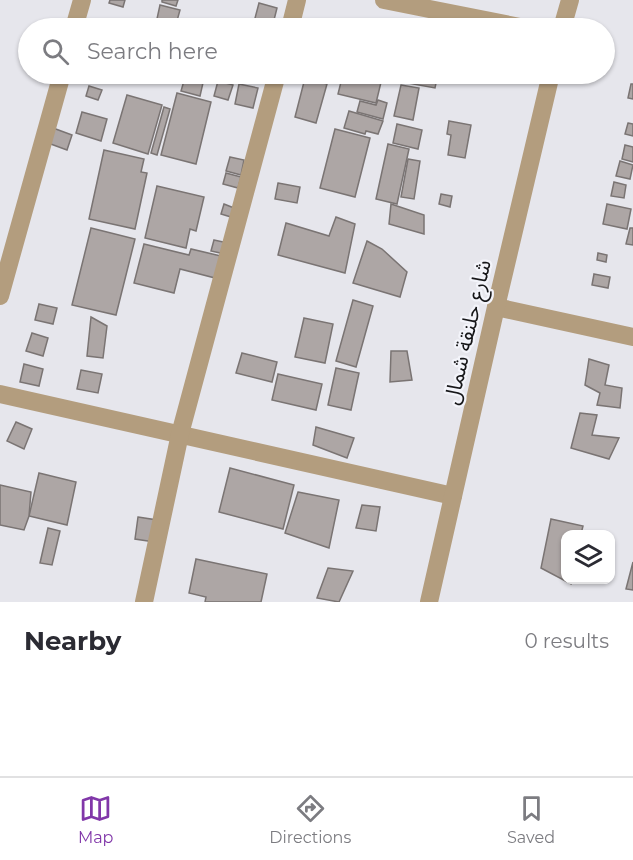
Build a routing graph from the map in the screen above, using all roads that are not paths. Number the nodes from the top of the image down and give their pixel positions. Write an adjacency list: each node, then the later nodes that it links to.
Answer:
1 (82, 0): 5 (street)
2 (297, 0): 6 (street)
3 (384, 0): 7 (street)
4 (570, 0): 8 (street)
5 (77, 18)
6 (292, 18)
7 (475, 18)
8 (565, 18)
9 (59, 84): 12 (street)
10 (275, 84): 16 (street)
11 (549, 84): 13 (street, شارع حلنقة شمال)
12 (0, 296)
13 (496, 307): 14 (street); 17 (street, شارع حلنقة شمال)
14 (633, 337)
15 (0, 394): 16 (street)
16 (180, 434): 17 (street); 18 (street)
17 (453, 496): 19 (street, شارع حلنقة شمال)
18 (144, 602)
19 (429, 602)

